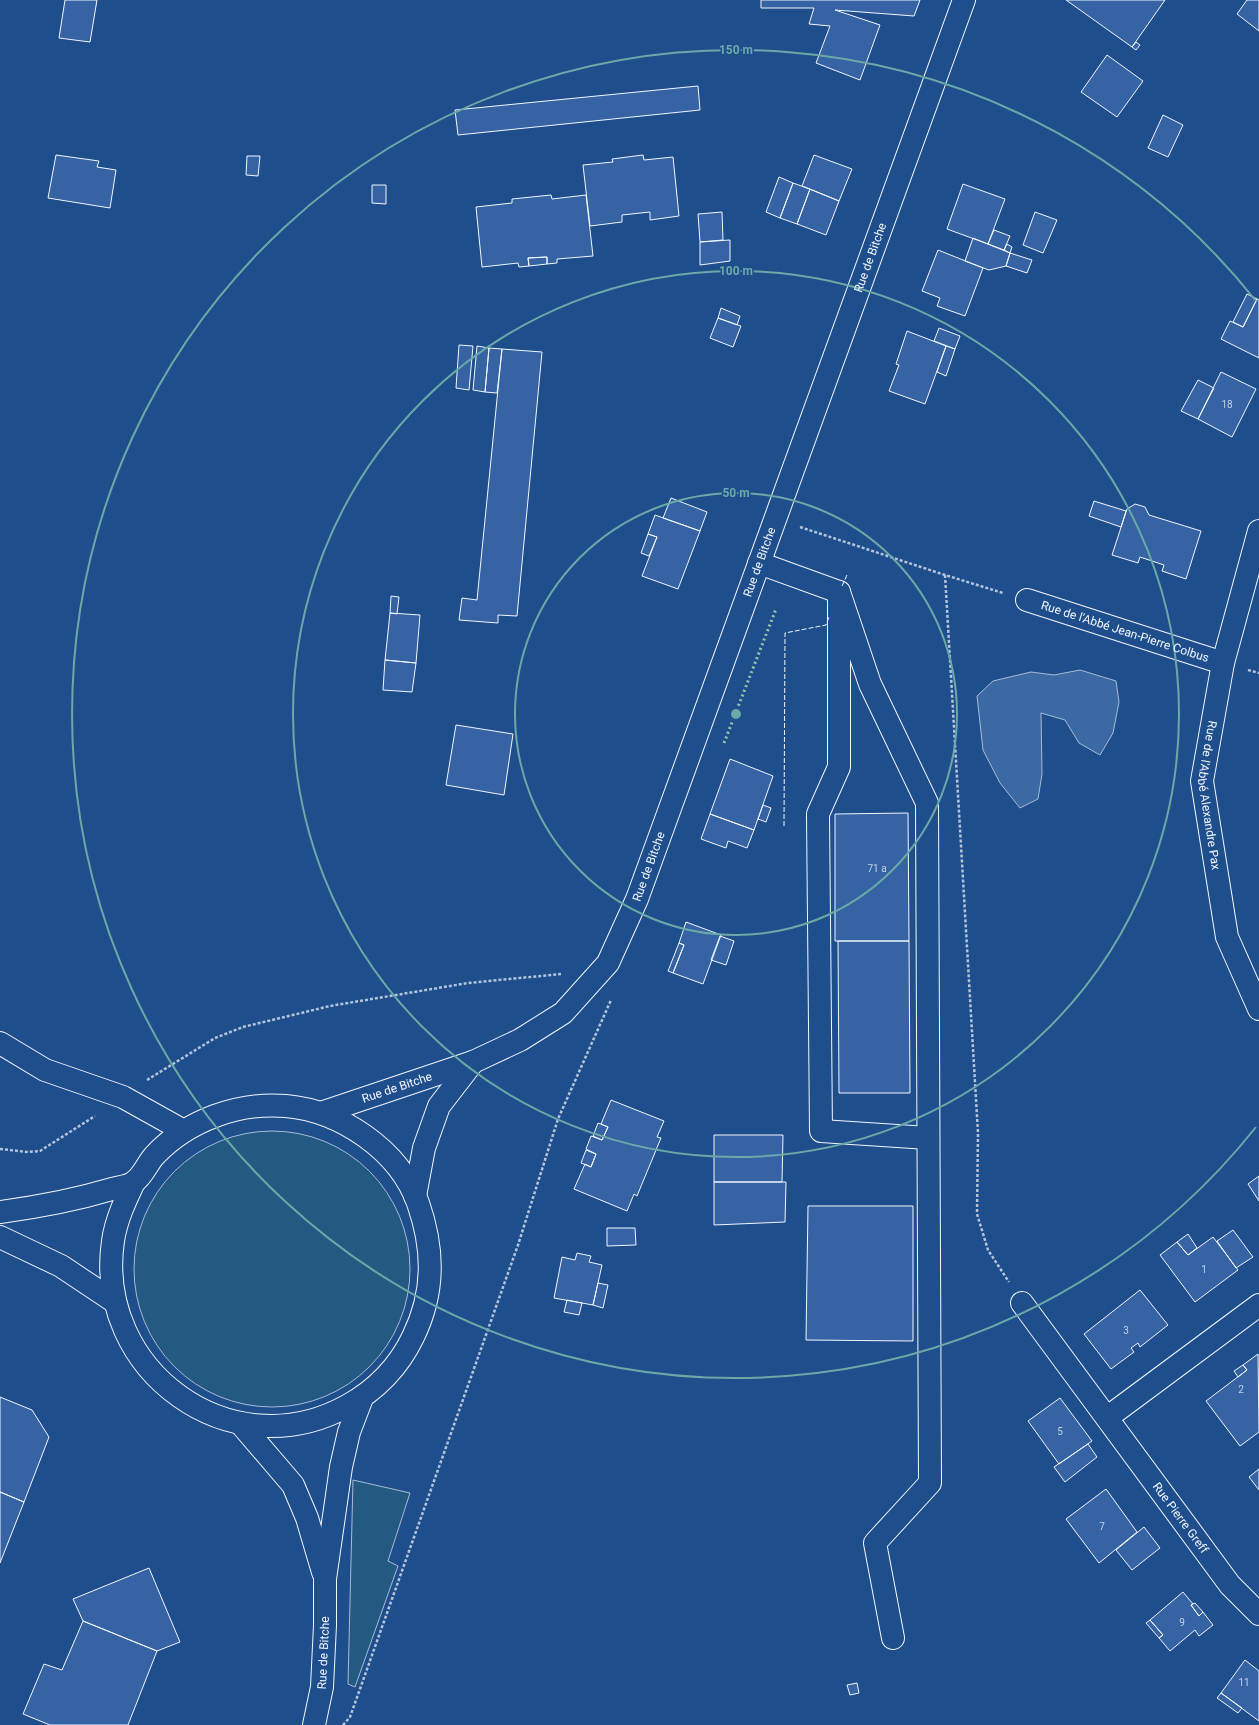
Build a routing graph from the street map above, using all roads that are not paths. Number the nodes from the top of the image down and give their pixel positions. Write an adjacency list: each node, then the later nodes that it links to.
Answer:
1 (964, 0): 3 (main road, Rue de Bitche)
2 (1259, 531): 6 (main road, Rue de l'Abbé Alexandre Pax)
3 (759, 563): 4 (main road); 9 (main road, Rue de Bitche)
4 (839, 592): 12 (main road); 12 (main road)
5 (1027, 600): 6 (main road, Rue de l'Abbé Jean-Pierre Colbus)
6 (1223, 663): 7 (main road, Rue de l'Abbé Alexandre Pax)
7 (1259, 1009)
8 (0, 1043): 11 (main road)
9 (473, 1062): 10 (main road, Rue de Bitche); 14 (main road, Rue de Bitche)
10 (321, 1113): 11 (main road); 14 (main road)
11 (184, 1131): 13 (main road)
12 (928, 1138): 25 (main road)
13 (134, 1182): 15 (main road); 17 (main road)
14 (415, 1196): 20 (main road)
15 (0, 1212)
16 (0, 1237): 17 (main road)
17 (115, 1302): 22 (main road)
18 (1022, 1303): 21 (main road, Rue Pierre Greff)
19 (1259, 1305): 21 (main road)
20 (362, 1398): 22 (main road); 23 (main road)
21 (1108, 1417): 24 (main road, Rue Pierre Greff)
22 (240, 1423): 23 (main road)
23 (325, 1579): 26 (main road, Rue de Bitche)
24 (1259, 1614)
25 (893, 1638)
26 (314, 1725)

